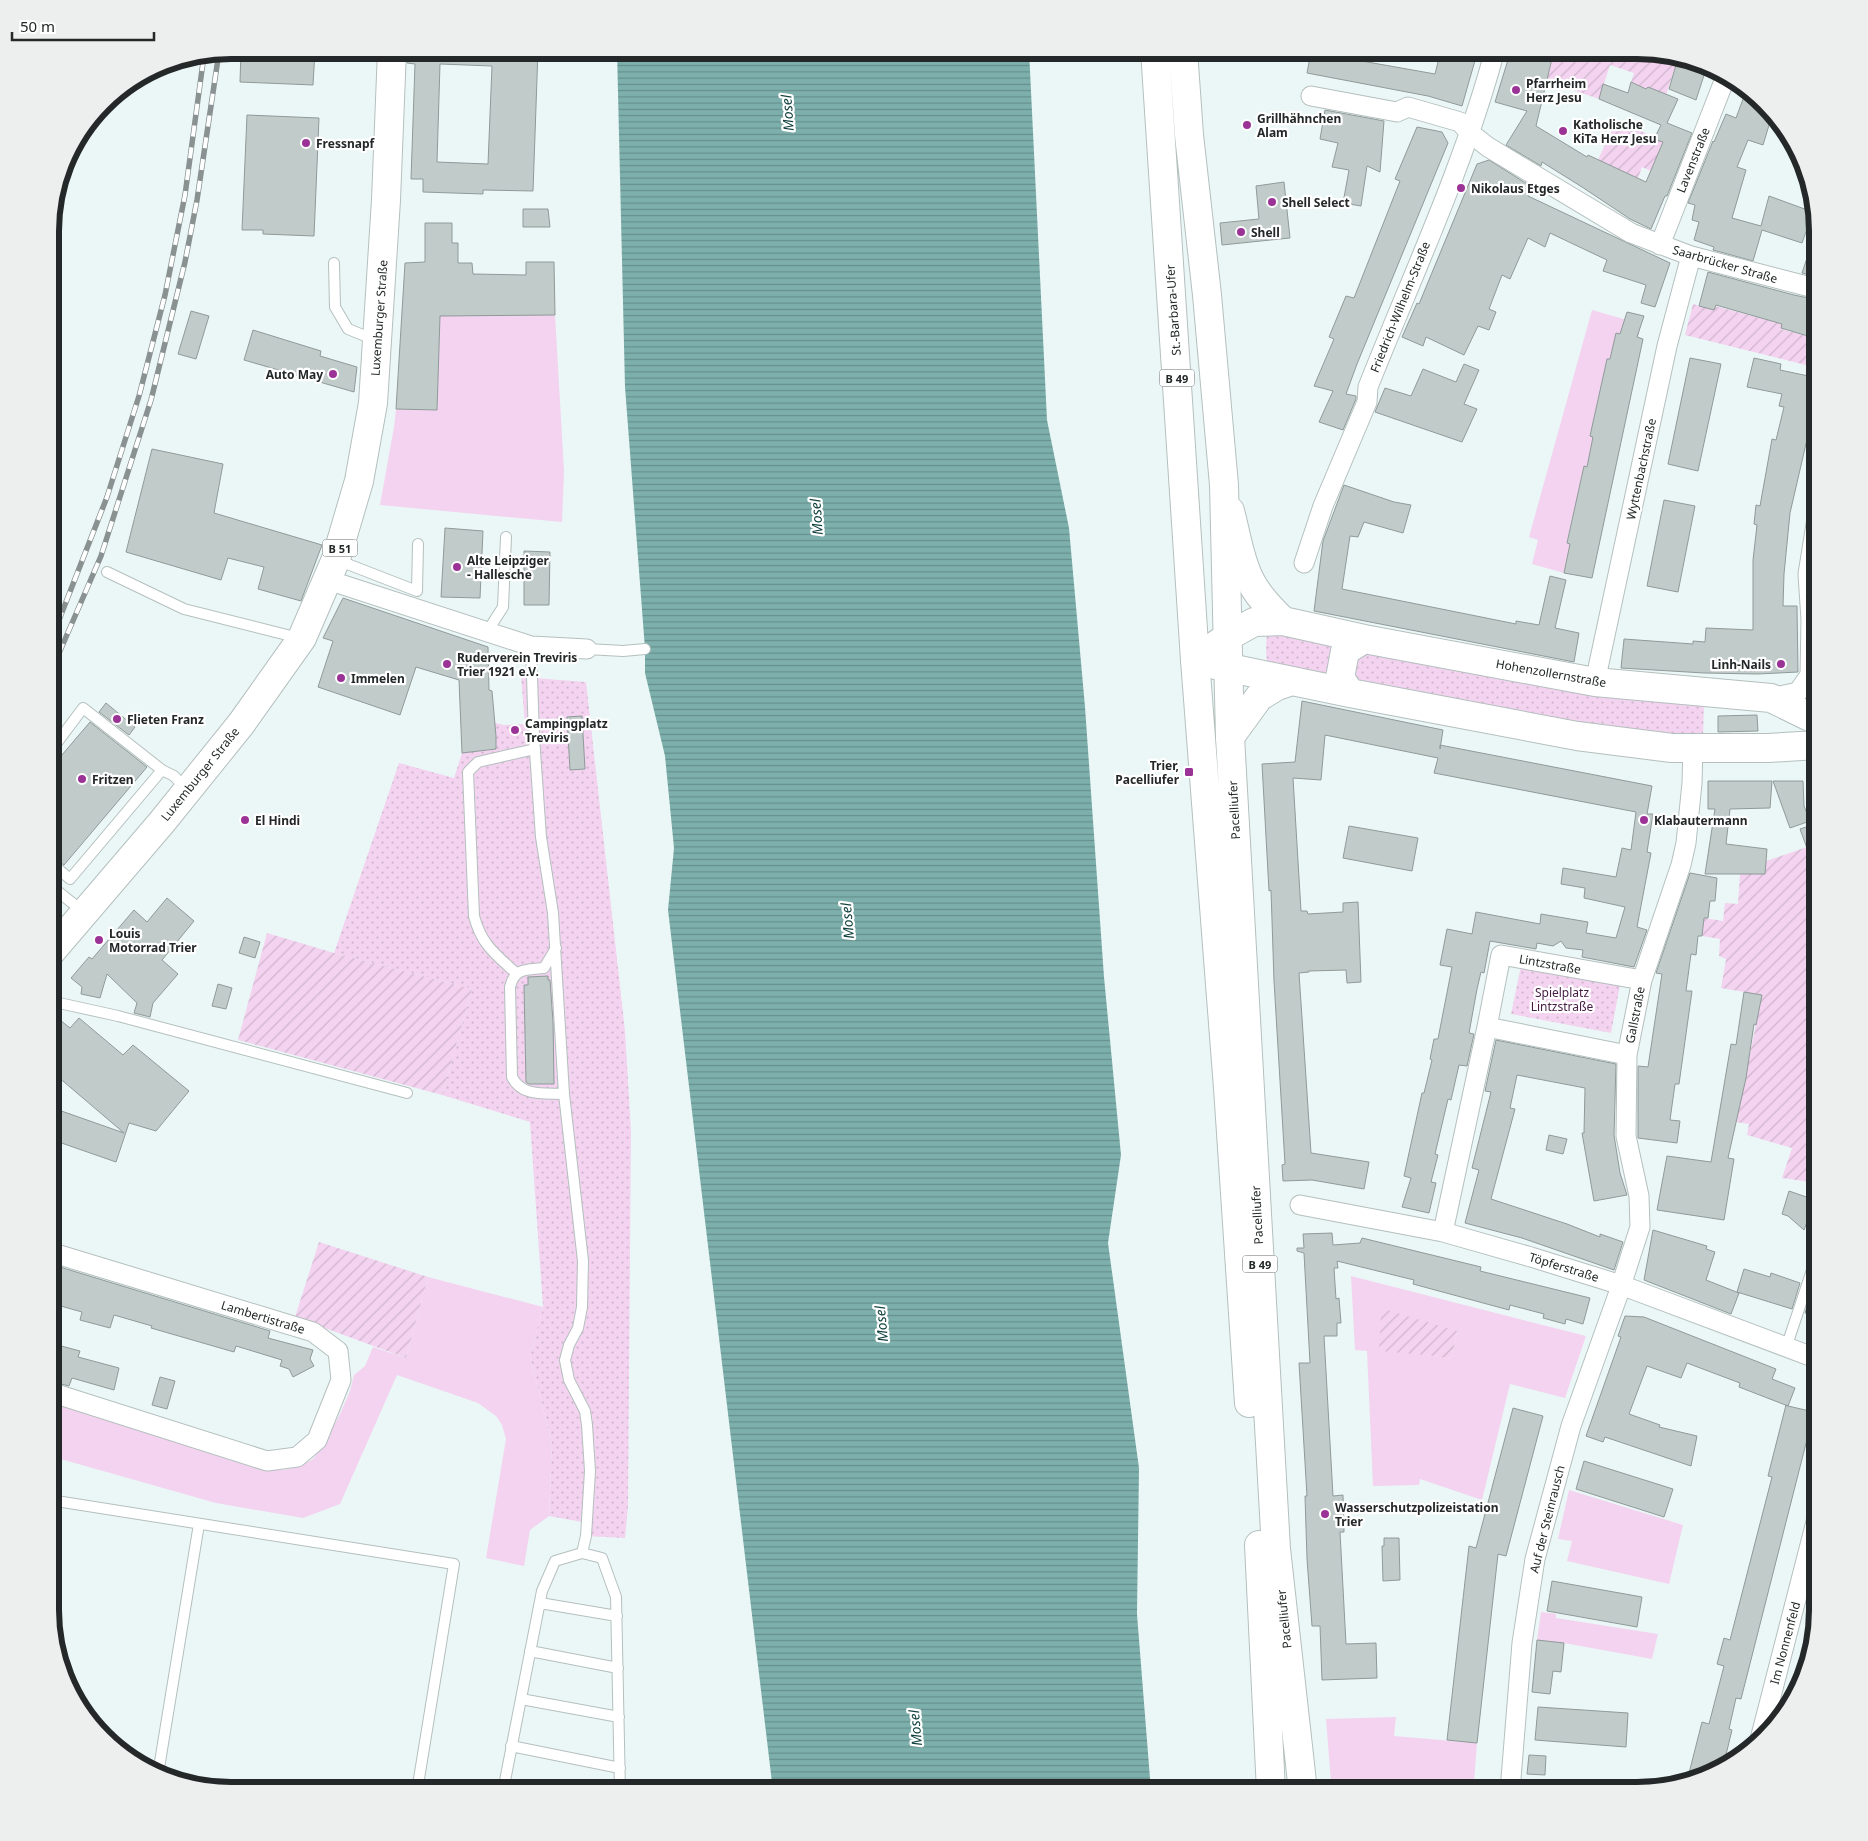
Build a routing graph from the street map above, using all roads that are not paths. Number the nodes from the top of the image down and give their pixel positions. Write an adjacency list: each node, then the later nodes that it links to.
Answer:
1 (392, 59): 13 (main road, Luxemburger Straße / B 51)
2 (1158, 59): 6 (main road, St.-Barbara-Ufer / B 49)
3 (1181, 59): 6 (main road, St.-Barbara-Ufer / B 49)
4 (1493, 59): 8 (street, Friedrich-Wilhelm-Straße)
5 (1724, 82): 9 (street, Lavenstraße)
6 (1172, 96): 14 (main road, St.-Barbara-Ufer / B 49); 30 (main road, St.-Barbara-Ufer / B 49)
7 (1312, 96): 8 (street, Saarbrücker Straße)
8 (1470, 133): 9 (street, Saarbrücker Straße); 17 (street, Friedrich-Wilhelm-Straße)
9 (1660, 245): 10 (street, Saarbrücker Straße)
10 (1691, 256): 12 (street, Saarbrücker Straße); 34 (street, Wyttenbachstraße)
11 (334, 263): 13 (lane)
12 (1809, 287)
13 (378, 341): 19 (main road, Luxemburger Straße / B 51)
14 (1224, 485): 22 (main road); 24 (main road, St.-Barbara-Ufer / B 49)
15 (506, 537): 23 (lane)
16 (418, 544): 19 (lane)
17 (1304, 563)
18 (1809, 568): 21 (street)
19 (332, 570): 23 (street); 25 (main road, Luxemburger Straße / B 51)
20 (107, 572): 25 (lane)
21 (1809, 597)
22 (1283, 621): 24 (main road, Hohenzollernstraße); 26 (main road, Hohenzollernstraße)
23 (487, 632): 27 (street)
24 (1227, 637): 30 (main road, Hohenzollernstraße); 31 (main road, Pacelliufer / B 49)
25 (302, 638): 45 (main road, Luxemburger Straße / B 51)
26 (1364, 639): 34 (main road, Hohenzollernstraße); 35 (main road)
27 (532, 646): 28 (street); 43 (lane)
28 (587, 649): 29 (lane)
29 (645, 649)
30 (1195, 660): 31 (main road); 83 (main road, Pacelliufer / B 49)
31 (1228, 668): 33 (main road); 38 (main road, Pacelliufer / B 49)
32 (1809, 676): 36 (street)
33 (1292, 681): 35 (main road); 38 (main road)
34 (1595, 682): 36 (main road, Hohenzollernstraße)
35 (1350, 693): 41 (main road)
36 (1771, 698): 37 (main road, Hohenzollernstraße); 42 (main road)
37 (1809, 717)
38 (1230, 737): 84 (main road, Pacelliufer / B 49)
39 (59, 740): 44 (lane)
40 (1809, 746): 42 (main road)
41 (1693, 748): 42 (main road); 52 (street, Gallstraße)
42 (1768, 748)
43 (534, 749): 50 (lane); 51 (lane)
44 (162, 770): 45 (lane); 46 (lane)
45 (187, 791): 48 (main road, Luxemburger Straße / B 51)
46 (59, 870)
47 (59, 892): 48 (lane)
48 (86, 913): 49 (main road, Luxemburger Straße / B 51)
49 (59, 944)
50 (556, 948): 51 (lane); 57 (lane)
51 (516, 973): 57 (lane)
52 (1642, 980): 54 (street, Lintzstraße); 55 (street, Gallstraße)
53 (59, 1003): 56 (lane)
54 (1487, 1028): 55 (street); 59 (street, Lintzstraße)
55 (1627, 1055): 62 (street, Gallstraße)
56 (407, 1093)
57 (564, 1094): 69 (lane)
58 (1300, 1205): 59 (street, Töpferstraße)
59 (1443, 1232): 62 (street, Töpferstraße)
60 (59, 1255): 65 (street, Lambertistraße)
61 (1809, 1279): 63 (lane)
62 (1621, 1285): 63 (street, Töpferstraße); 85 (street, Auf der Steinrausch)
63 (1786, 1348): 64 (street, Töpferstraße)
64 (1809, 1356)
65 (59, 1395)
66 (59, 1501): 67 (lane)
67 (199, 1524): 78 (lane); 80 (lane)
68 (1809, 1552): 76 (street, Im Nonnenfeld)
69 (582, 1553): 70 (lane); 71 (lane)
70 (540, 1603): 71 (lane); 72 (lane)
71 (617, 1616): 73 (lane)
72 (530, 1651): 73 (lane); 74 (lane)
73 (618, 1668): 75 (lane)
74 (521, 1699): 75 (lane); 77 (lane)
75 (619, 1717): 79 (lane)
76 (1769, 1721)
77 (511, 1746): 79 (lane); 81 (lane)
78 (159, 1766)
79 (620, 1768): 82 (lane)
80 (418, 1782)
81 (505, 1782)
82 (620, 1782)
83 (1271, 1782)
84 (1302, 1782)
85 (1511, 1782)

